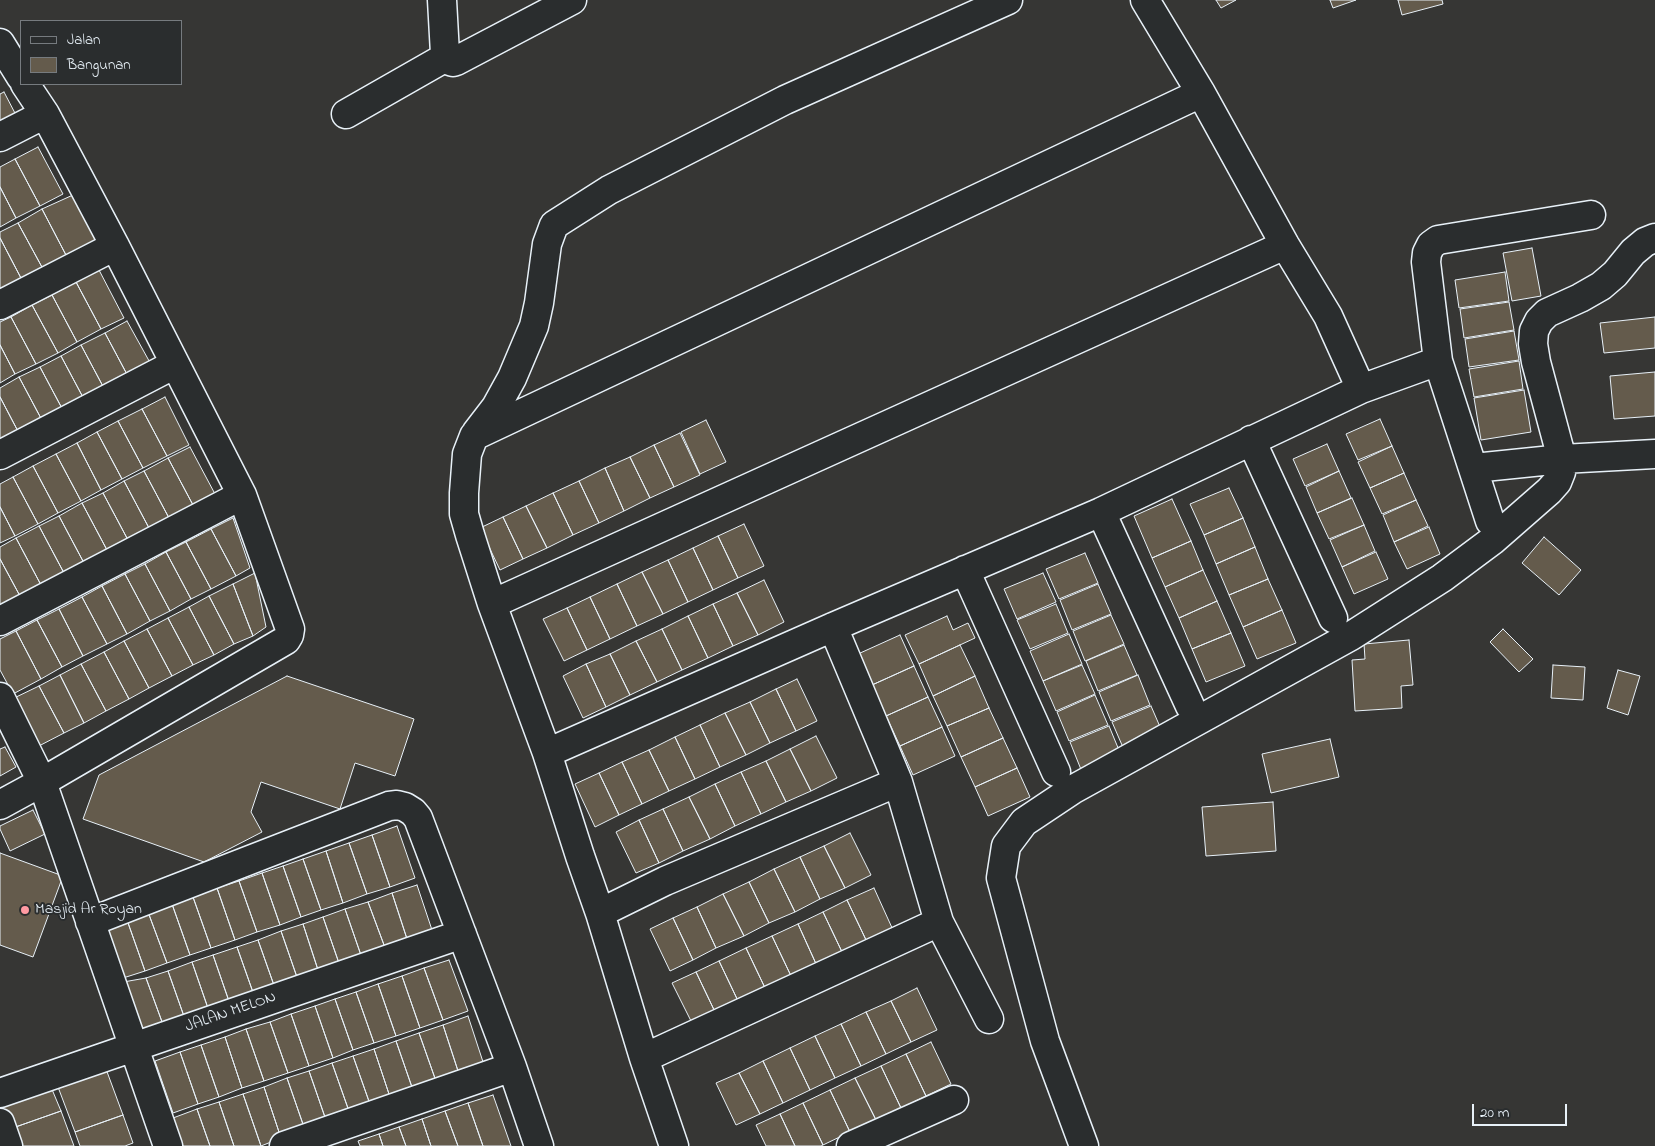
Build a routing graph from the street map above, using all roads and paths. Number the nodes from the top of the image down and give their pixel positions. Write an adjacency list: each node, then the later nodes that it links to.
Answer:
1 (442, 0): 6 (street)
2 (572, 0): 6 (street)
3 (1008, 0): 21 (street)
4 (1145, 0): 9 (street)
5 (0, 43): 7 (street)
6 (446, 57): 11 (street)
7 (20, 75)
8 (27, 85): 10 (street)
9 (1200, 94): 15 (street); 21 (street)
10 (44, 114): 12 (street); 16 (street)
11 (346, 114)
12 (0, 137)
13 (1591, 215): 18 (street)
14 (1655, 238): 25 (street)
15 (1285, 245): 20 (street); 31 (street)
16 (115, 246): 17 (street); 19 (street)
17 (0, 305)
18 (1438, 361): 20 (street); 26 (street)
19 (175, 364): 24 (street); 27 (street)
20 (1361, 390): 22 (street)
21 (474, 436): 31 (street)
22 (1251, 440): 28 (street); 32 (street)
23 (1655, 454): 25 (street)
24 (0, 455)
25 (1562, 458): 26 (street); 59 (street)
26 (1474, 468): 29 (street)
27 (242, 496): 33 (street); 39 (street)
28 (1101, 512): 30 (street); 36 (street)
29 (1490, 522)
30 (965, 570): 34 (street); 38 (street)
31 (492, 604): 37 (street)
32 (1333, 618)
33 (0, 621)
34 (833, 627): 37 (street); 40 (street)
35 (0, 697): 39 (street)
36 (1190, 706)
37 (547, 753): 42 (street)
38 (1056, 772)
39 (42, 782): 41 (street); 43 (street)
40 (898, 782): 42 (street); 44 (street)
41 (0, 804)
42 (600, 913): 48 (street)
43 (90, 922): 45 (street); 47 (street)
44 (939, 922): 46 (street); 48 (street)
45 (462, 934): 47 (street, JALAN MELON); 49 (street)
46 (989, 1019)
47 (132, 1046): 50 (street, JALAN MELON); 54 (street)
48 (644, 1058): 57 (street)
49 (512, 1067): 55 (street); 56 (street)
50 (0, 1092)
51 (954, 1100): 58 (street)
52 (0, 1123): 53 (street)
53 (8, 1146)
54 (168, 1146)
55 (284, 1146)
56 (539, 1146)
57 (674, 1146)
58 (851, 1146)
59 (1084, 1146)

